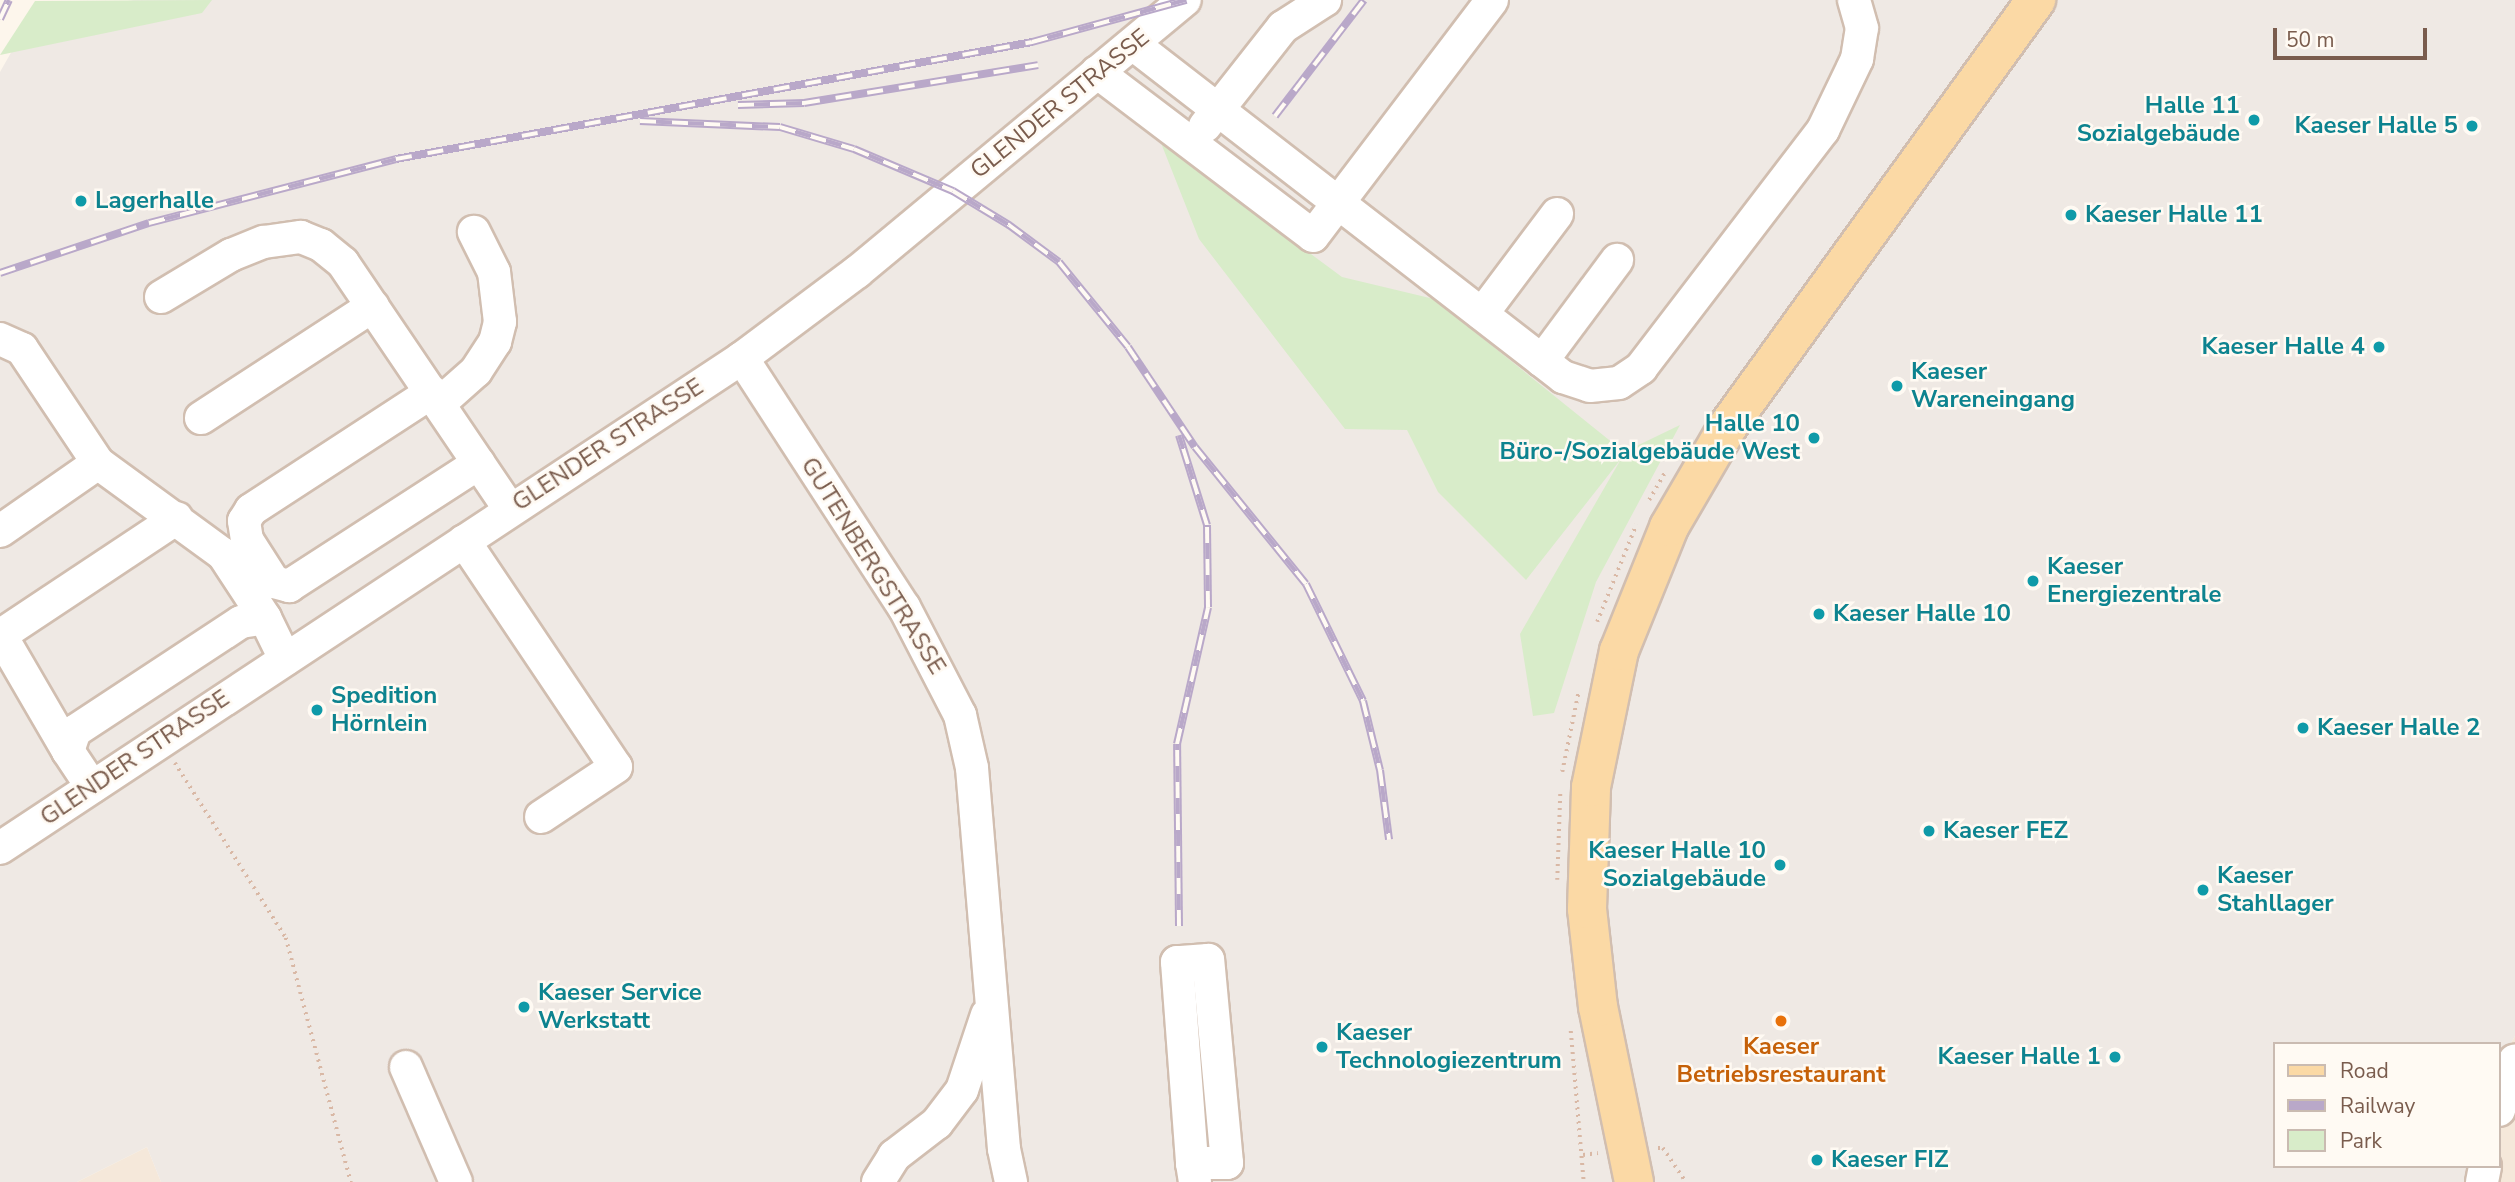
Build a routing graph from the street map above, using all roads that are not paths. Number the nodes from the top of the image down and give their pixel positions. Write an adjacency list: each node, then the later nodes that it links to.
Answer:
1 (1185, 0): 6 (street, GLENDER STRASSE)
2 (1325, 0): 8 (street)
3 (1492, 0): 10 (street)
4 (1854, 0): 19 (street)
5 (2036, 0): 43 (main road)
6 (1133, 44): 7 (street, GLENDER STRASSE); 8 (street)
7 (1097, 72): 9 (street); 18 (street, GLENDER STRASSE)
8 (1218, 110): 9 (street); 10 (street)
9 (1191, 144): 10 (street)
10 (1339, 203): 16 (street)
11 (1557, 214): 16 (street)
12 (474, 232): 20 (street)
13 (1617, 260): 19 (street)
14 (161, 297): 15 (street)
15 (373, 306): 20 (street); 21 (street)
16 (1482, 314): 19 (street)
17 (0, 339): 22 (street)
18 (742, 358): 24 (street, GLENDER STRASSE); 35 (street, GUTENBERGSTRASSE)
19 (1542, 361)
20 (436, 397): 23 (street); 23 (street)
21 (201, 418)
22 (98, 463): 25 (street); 26 (street)
23 (479, 463): 24 (street)
24 (510, 510): 27 (street, GLENDER STRASSE)
25 (177, 518): 28 (street); 29 (street)
26 (0, 531)
27 (464, 541): 30 (street, GLENDER STRASSE); 33 (street)
28 (265, 618): 30 (street); 31 (street)
29 (0, 635): 31 (street)
30 (285, 659): 32 (street, GLENDER STRASSE)
31 (68, 751): 32 (street)
32 (92, 787): 34 (street, GLENDER STRASSE)
33 (541, 817)
34 (0, 848)
35 (992, 997): 41 (street, GUTENBERGSTRASSE); 42 (street, GUTENBERGSTRASSE)
36 (2515, 1060): 38 (street)
37 (406, 1067): 40 (street)
38 (2501, 1104)
39 (1194, 1173): 39 (street)
40 (456, 1182)
41 (878, 1182)
42 (1011, 1182)
43 (1633, 1182)

